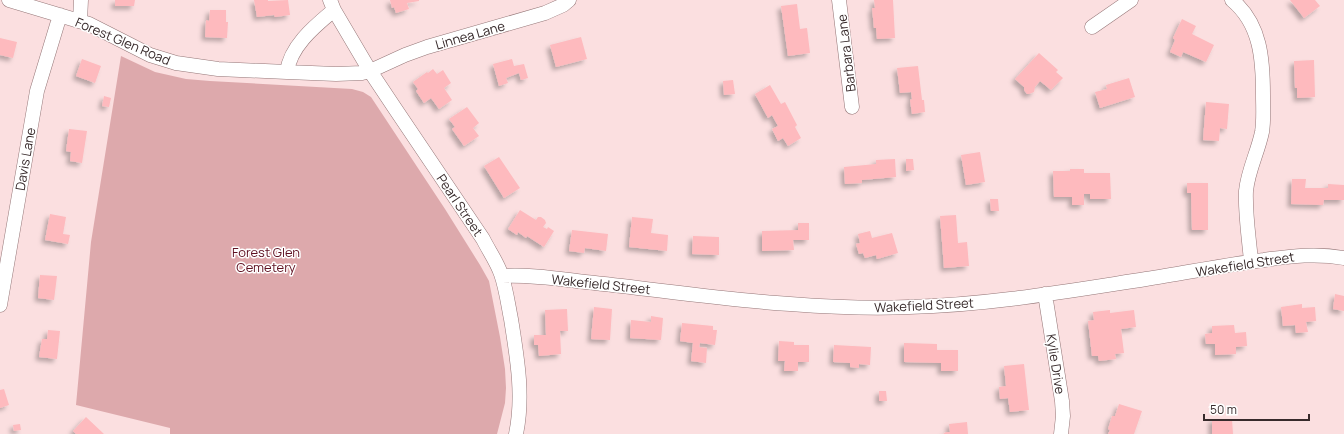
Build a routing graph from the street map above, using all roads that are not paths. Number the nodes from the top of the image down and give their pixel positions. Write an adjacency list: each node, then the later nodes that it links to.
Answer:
1 (9, 0): 8 (street, Forest Glen Road)
2 (81, 0): 9 (street)
3 (569, 0): 11 (street, Linnea Lane)
4 (839, 0): 13 (street, Barbara Lane)
5 (1131, 0): 10 (street)
6 (1232, 0): 15 (street)
7 (332, 5): 11 (street, Pearl Street); 12 (street)
8 (60, 15): 9 (street, Forest Glen Road); 18 (street, Davis Lane)
9 (80, 21): 12 (street, Forest Glen Road)
10 (1092, 26)
11 (370, 71): 12 (street, Forest Glen Road); 16 (street, Pearl Street)
12 (287, 72)
13 (852, 107)
14 (1344, 258): 15 (street, Wakefield Street)
15 (1251, 261): 17 (street, Wakefield Street)
16 (502, 276): 17 (street, Wakefield Street); 19 (street, Pearl Street)
17 (1045, 294): 20 (street, Kylie Drive)
18 (0, 305)
19 (516, 434)
20 (1061, 434)

